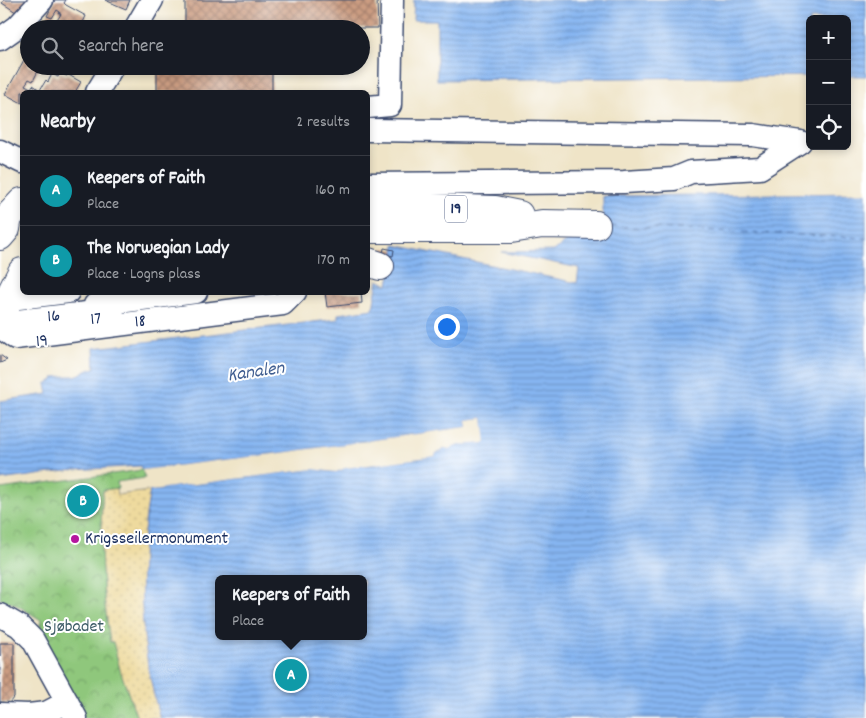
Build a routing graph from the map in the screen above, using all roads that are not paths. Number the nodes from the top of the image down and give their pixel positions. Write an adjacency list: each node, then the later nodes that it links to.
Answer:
1 (42, 0): 4 (street)
2 (152, 0): 5 (street)
3 (392, 0): 10 (street)
4 (22, 20)
5 (140, 20)
6 (20, 22): 7 (street)
7 (0, 39)
8 (107, 75): 9 (street)
9 (98, 90)
10 (390, 105): 11 (street); 13 (street)
11 (370, 107)
12 (370, 130): 13 (street)
13 (408, 132): 16 (street)
14 (0, 150): 15 (street)
15 (20, 161)
16 (370, 184)
17 (20, 204): 21 (highway)
18 (370, 206): 19 (highway, 19)
19 (542, 224): 20 (highway, 19); 22 (highway, 19)
20 (596, 225)
21 (7, 227)
22 (370, 229)
23 (55, 295): 28 (street)
24 (106, 295): 28 (street)
25 (156, 295): 28 (street)
26 (202, 295): 28 (street, 16)
27 (287, 297): 28 (street, 17); 28 (street, 18)
28 (8, 306)
29 (0, 616): 30 (street)
30 (72, 710): 31 (street)
31 (0, 714)

